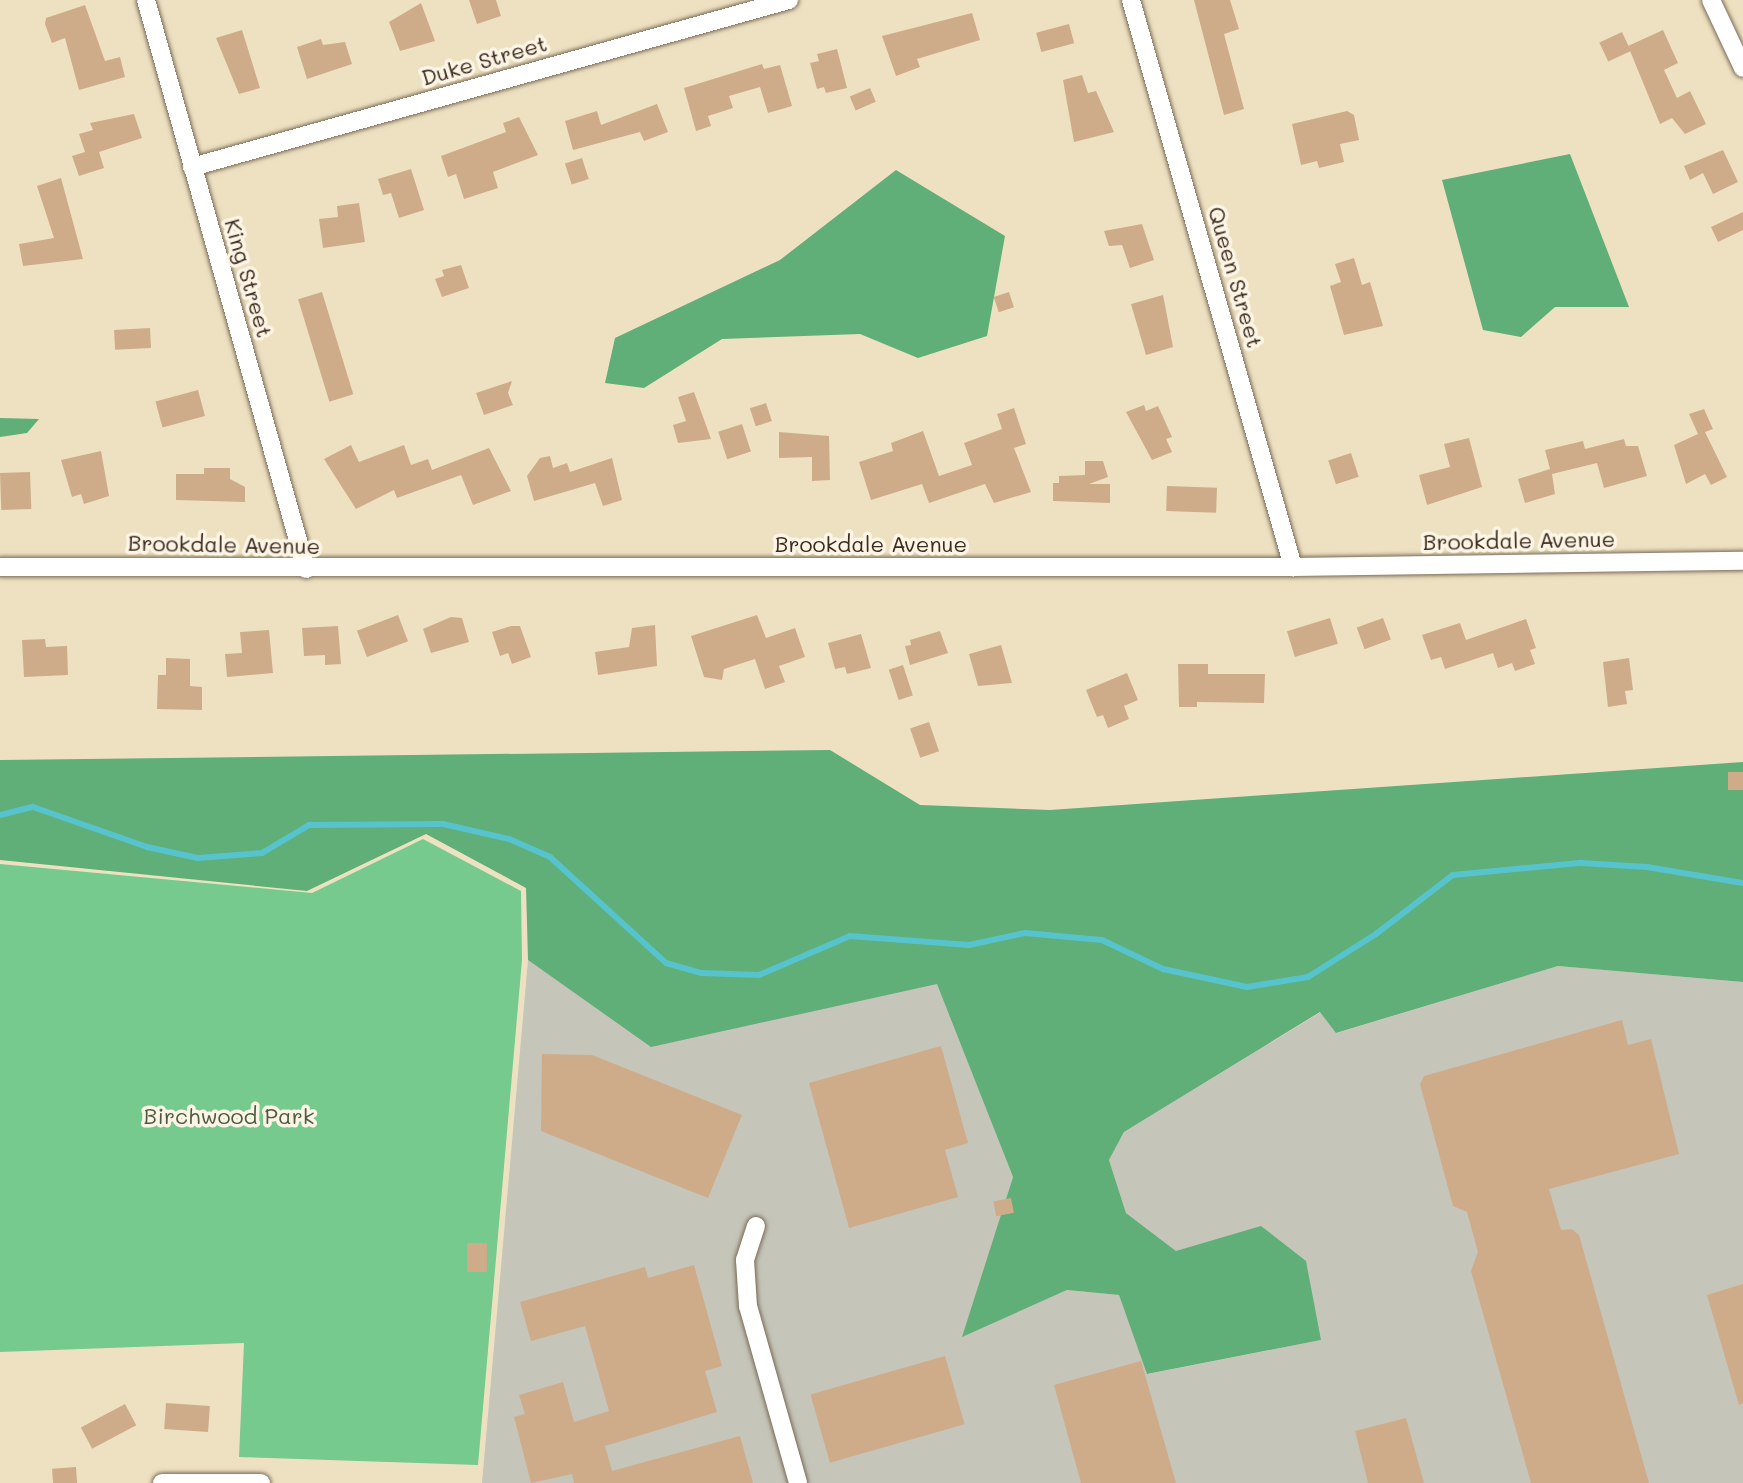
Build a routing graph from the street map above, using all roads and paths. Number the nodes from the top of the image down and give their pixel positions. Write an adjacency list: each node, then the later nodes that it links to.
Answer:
1 (146, 0): 6 (street, King Street)
2 (789, 0): 6 (street, Duke Street)
3 (1131, 0): 9 (street, Queen Street)
4 (1711, 0): 5 (street)
5 (1743, 68)
6 (192, 167): 10 (street, King Street)
7 (1743, 561): 9 (street, Brookdale Avenue)
8 (0, 567): 10 (street, Brookdale Avenue)
9 (1293, 567): 10 (street, Brookdale Avenue)
10 (306, 569)
11 (756, 1226): 14 (street)
12 (162, 1483): 13 (street)
13 (261, 1483)
14 (798, 1483)

